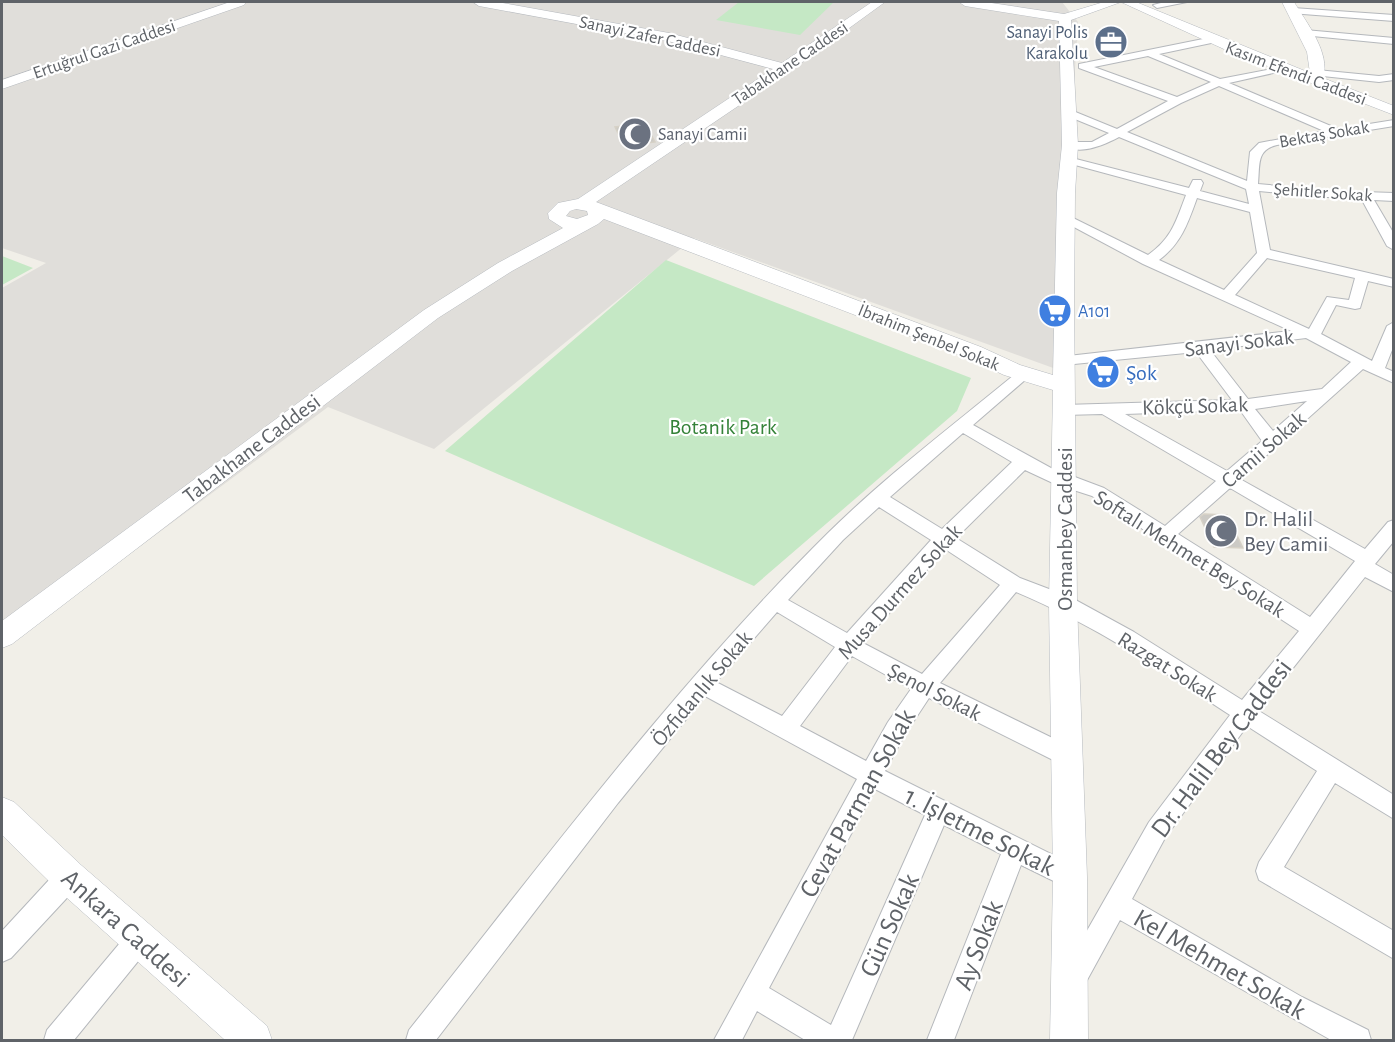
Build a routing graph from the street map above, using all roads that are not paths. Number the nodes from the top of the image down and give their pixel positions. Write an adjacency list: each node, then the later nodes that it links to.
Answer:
1 (222, 2): 22 (street, Ertuğrul Gazi Caddesi)
2 (240, 2): 25 (street, Ertuğrul Gazi Caddesi)
3 (479, 2): 19 (street, Sanayi Zafer Caddesi)
4 (879, 2): 19 (street, Tabakhane Caddesi)
5 (965, 2): 12 (street)
6 (1096, 2): 12 (street)
7 (1115, 2): 12 (street)
8 (1127, 2): 15 (street, Kasım Efendi Caddesi)
9 (1183, 2): 10 (street)
10 (1155, 3): 15 (street, Kasım Efendi Caddesi)
11 (1291, 6): 13 (street); 14 (street)
12 (1065, 18): 18 (street, Osmanbey Caddesi)
13 (1394, 18)
14 (1305, 33): 16 (street); 21 (street)
15 (1206, 37): 17 (street); 20 (street, Kasım Efendi Caddesi)
16 (1394, 41)
17 (1150, 53): 18 (street); 24 (street)
18 (1074, 64): 26 (street); 28 (street, Osmanbey Caddesi)
19 (785, 68): 39 (street, Tabakhane Caddesi)
20 (1284, 68): 21 (street, Kasım Efendi Caddesi); 24 (street)
21 (1316, 76): 23 (street); 27 (street, Kasım Efendi Caddesi)
22 (2, 77)
23 (1394, 77)
24 (1220, 82): 26 (street); 30 (street)
25 (2, 85)
26 (1177, 101): 31 (street)
27 (1394, 111)
28 (1069, 113): 31 (street, Şehitler Sokak); 32 (street, Osmanbey Caddesi)
29 (1394, 123): 30 (street, Bektaş Sokak)
30 (1336, 132): 34 (street, Bektaş Sokak)
31 (1117, 133): 32 (street); 33 (street, Şehitler Sokak)
32 (1069, 153): 35 (street); 40 (street, Osmanbey Caddesi)
33 (1205, 168): 34 (street, Şehitler Sokak); 35 (street)
34 (1252, 187): 36 (street, Şehitler Sokak); 38 (street, Bektaş Sokak)
35 (1192, 193): 38 (street); 43 (street)
36 (1366, 196): 37 (street, Şehitler Sokak); 41 (street)
37 (1394, 197)
38 (1257, 210): 42 (street, Bektaş Sokak)
39 (588, 215): 44 (street, Tabakhane Caddesi); 44 (street, İbrahim Şenbel Sokak); 53 (street, İbrahim Şenbel Sokak)
40 (1065, 219): 43 (street); 55 (street, Osmanbey Caddesi)
41 (1394, 246)
42 (1264, 253): 45 (street); 47 (street)
43 (1148, 261): 47 (street)
44 (506, 267): 74 (street, Tabakhane Caddesi)
45 (1363, 275): 46 (street); 49 (street)
46 (1394, 283)
47 (1226, 297): 49 (street)
48 (1394, 326): 52 (street)
49 (1310, 335): 50 (street, Sanayi Sokak); 51 (street)
50 (1200, 347): 55 (street, Sanayi Sokak); 57 (street)
51 (1360, 363): 52 (street); 56 (street, Camii Sokak)
52 (1376, 370): 54 (street)
53 (1018, 372): 55 (street, İbrahim Şenbel Sokak); 59 (street, Özfidanlık Sokak)
54 (1394, 378)
55 (1064, 385): 58 (street, Kökçü Sokak); 63 (street, Osmanbey Caddesi)
56 (1326, 393): 57 (street, Kökçü Sokak); 60 (street, Camii Sokak)
57 (1244, 405): 58 (street, Kökçü Sokak); 60 (street)
58 (1105, 409): 62 (street)
59 (963, 426): 61 (street, Softalı Mehmet Bey Sokak); 64 (street, Özfidanlık Sokak)
60 (1272, 442): 62 (street, Camii Sokak)
61 (1023, 462): 63 (street, Softalı Mehmet Bey Sokak); 67 (street, Musa Durmez Sokak)
62 (1228, 480): 66 (street, Camii Sokak); 68 (street)
63 (1065, 483): 66 (street, Softalı Mehmet Bey Sokak); 72 (street, Osmanbey Caddesi)
64 (879, 498): 67 (street, Razgat Sokak); 71 (street, Özfidanlık Sokak)
65 (1392, 532): 68 (street, Dr. Halil Bey Caddesi)
66 (1166, 535): 73 (street, Softalı Mehmet Bey Sokak)
67 (942, 540): 69 (street, Razgat Sokak); 75 (street, Musa Durmez Sokak)
68 (1364, 562): 70 (street); 73 (street, Dr. Halil Bey Caddesi)
69 (1013, 583): 72 (street, Razgat Sokak); 77 (street, Cevat Parman Sokak)
70 (1394, 585)
71 (774, 601): 75 (street, Şenol Sokak); 76 (street, Özfidanlık Sokak)
72 (1063, 603): 78 (street, Razgat Sokak); 80 (street, Osmanbey Caddesi)
73 (1312, 629): 78 (street, Dr. Halil Bey Caddesi)
74 (2, 636)
75 (848, 646): 77 (street, Şenol Sokak); 79 (street, Musa Durmez Sokak)
76 (700, 684): 79 (street, 1. İşletme Sokak); 97 (street, Özfidanlık Sokak)
77 (924, 687): 80 (street, Şenol Sokak); 82 (street, Cevat Parman Sokak)
78 (1244, 714): 81 (street, Razgat Sokak); 89 (street, Dr. Halil Bey Caddesi)
79 (785, 729): 82 (street, 1. İşletme Sokak)
80 (1067, 756): 88 (street, Osmanbey Caddesi)
81 (1331, 768): 83 (street, Razgat Sokak); 91 (street)
82 (870, 774): 84 (street, 1. İşletme Sokak); 94 (street, Cevat Parman Sokak)
83 (1394, 808)
84 (939, 810): 86 (street, 1. İşletme Sokak); 100 (street, Gün Sokak)
85 (2, 813): 87 (street, Ankara Caddesi)
86 (1015, 849): 88 (street, 1. İşletme Sokak); 101 (street, Ay Sokak)
87 (69, 877): 90 (street, Ankara Caddesi); 92 (street)
88 (1070, 877): 93 (street, Osmanbey Caddesi)
89 (1115, 903): 93 (street, Dr. Halil Bey Caddesi); 103 (street, Kel Mehmet Sokak)
90 (139, 940): 95 (street); 96 (street, Ankara Caddesi)
91 (1394, 946)
92 (2, 949)
93 (1070, 985): 102 (street, Osmanbey Caddesi)
94 (752, 993): 98 (street, Cevat Parman Sokak); 99 (street)
95 (57, 1041)
96 (253, 1041)
97 (419, 1041)
98 (727, 1041)
99 (830, 1041)
100 (838, 1041)
101 (941, 1041)
102 (1069, 1041)
103 (1358, 1041)

